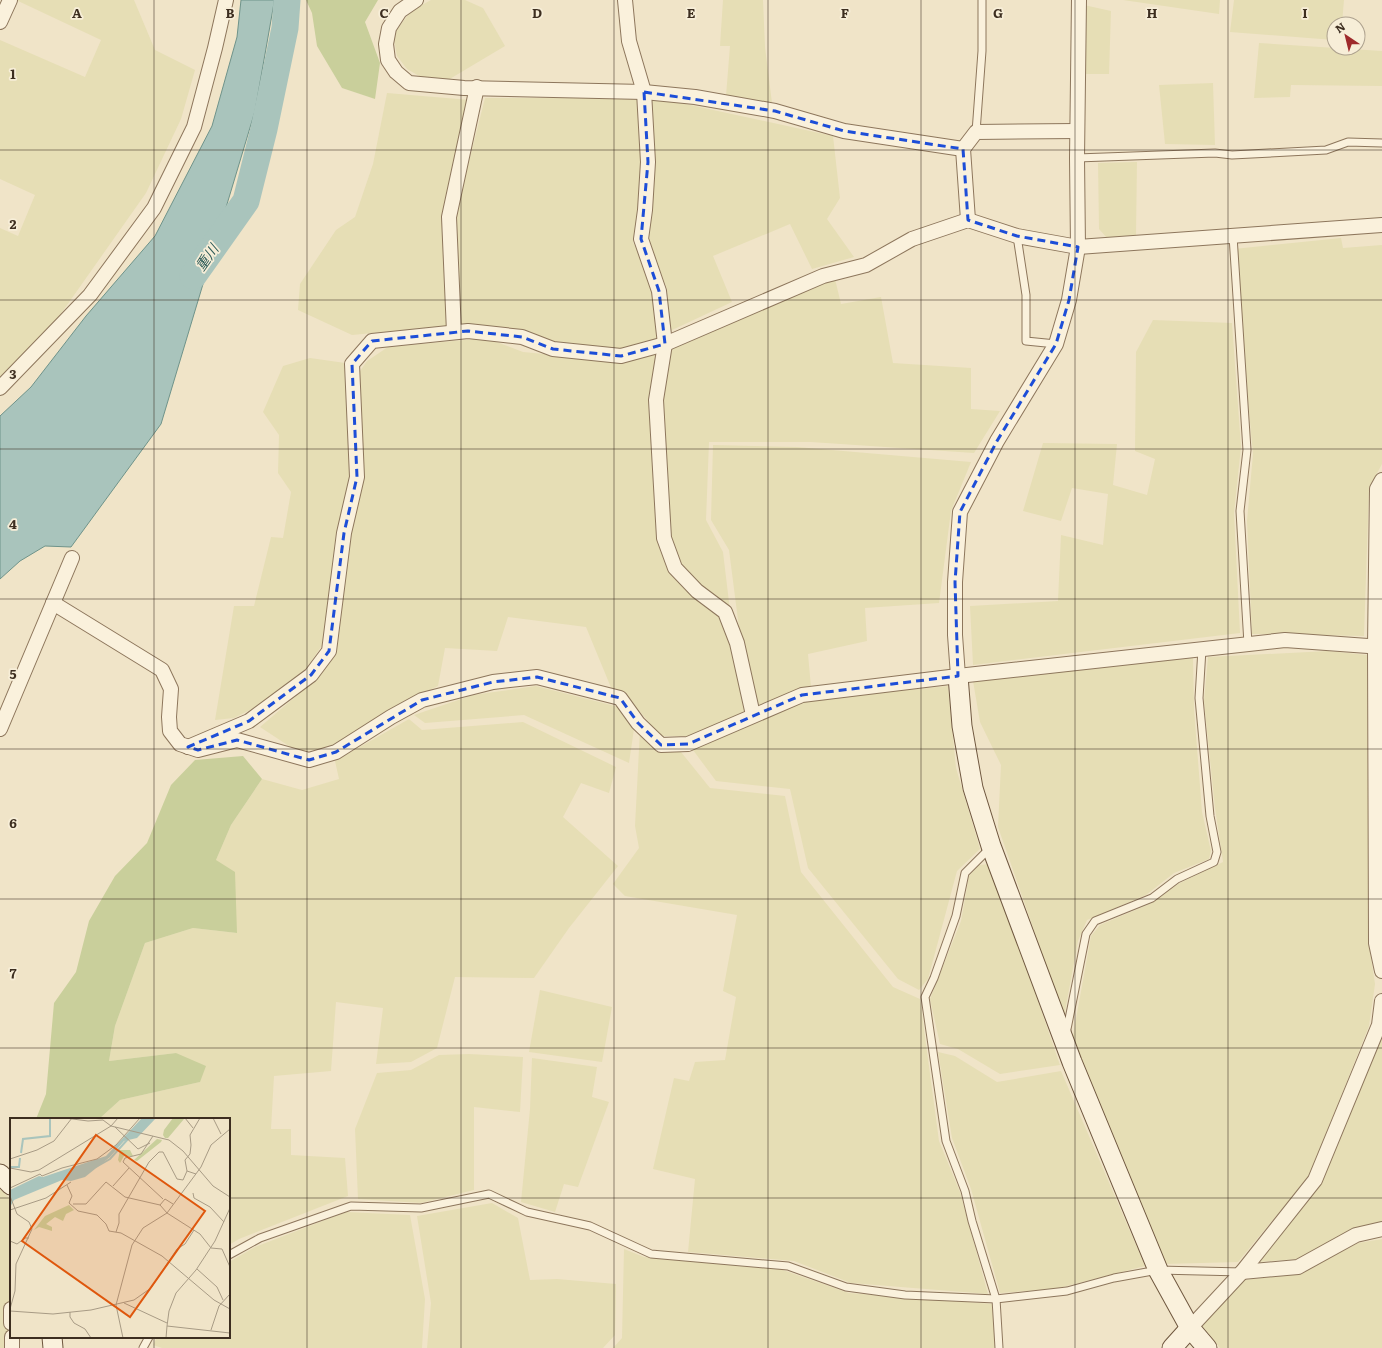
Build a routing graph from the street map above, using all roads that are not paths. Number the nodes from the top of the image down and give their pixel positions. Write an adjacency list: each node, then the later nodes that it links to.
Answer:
1 (10, 0): 7 (street)
2 (226, 0): 23 (street)
3 (416, 0): 8 (street)
4 (625, 0): 9 (street)
5 (982, 0): 11 (lane)
6 (1079, 0): 10 (street)
7 (0, 22)
8 (477, 87): 9 (street); 20 (street)
9 (644, 92): 13 (street); 21 (street)
10 (1077, 131): 11 (street); 14 (street)
11 (976, 132): 13 (street)
12 (1382, 143): 14 (lane)
13 (963, 149): 15 (street)
14 (1077, 158): 19 (street)
15 (968, 220): 17 (street); 21 (street)
16 (1382, 226): 18 (street)
17 (1017, 236): 19 (street); 22 (lane)
18 (1232, 236): 19 (street); 27 (lane)
19 (1078, 247): 22 (street)
20 (454, 332): 21 (street); 33 (street)
21 (665, 344): 31 (street)
22 (1056, 344): 30 (street)
23 (0, 388)
24 (1382, 480): 28 (street)
25 (72, 558): 26 (street)
26 (53, 603): 32 (street); 33 (street)
27 (1248, 644): 28 (street); 29 (street)
28 (1378, 647): 35 (street)
29 (1202, 649): 30 (street); 37 (lane)
30 (958, 676): 31 (street); 34 (street)
31 (753, 715): 33 (street)
32 (0, 729)
33 (188, 747)
34 (991, 846): 37 (street); 44 (lane)
35 (1382, 971)
36 (1382, 1001): 43 (street)
37 (1065, 1042): 42 (street)
38 (0, 1174): 39 (street)
39 (10, 1184)
40 (1382, 1229): 43 (street)
41 (230, 1254): 44 (lane)
42 (1158, 1270): 43 (lane); 44 (lane); 45 (street)
43 (1242, 1272): 45 (street)
44 (996, 1299): 50 (lane)
45 (1190, 1328): 51 (street); 52 (street)
46 (52, 1338): 48 (street)
47 (148, 1338): 49 (lane)
48 (53, 1348)
49 (143, 1348)
50 (1000, 1348)
51 (1172, 1348)
52 (1207, 1348)

